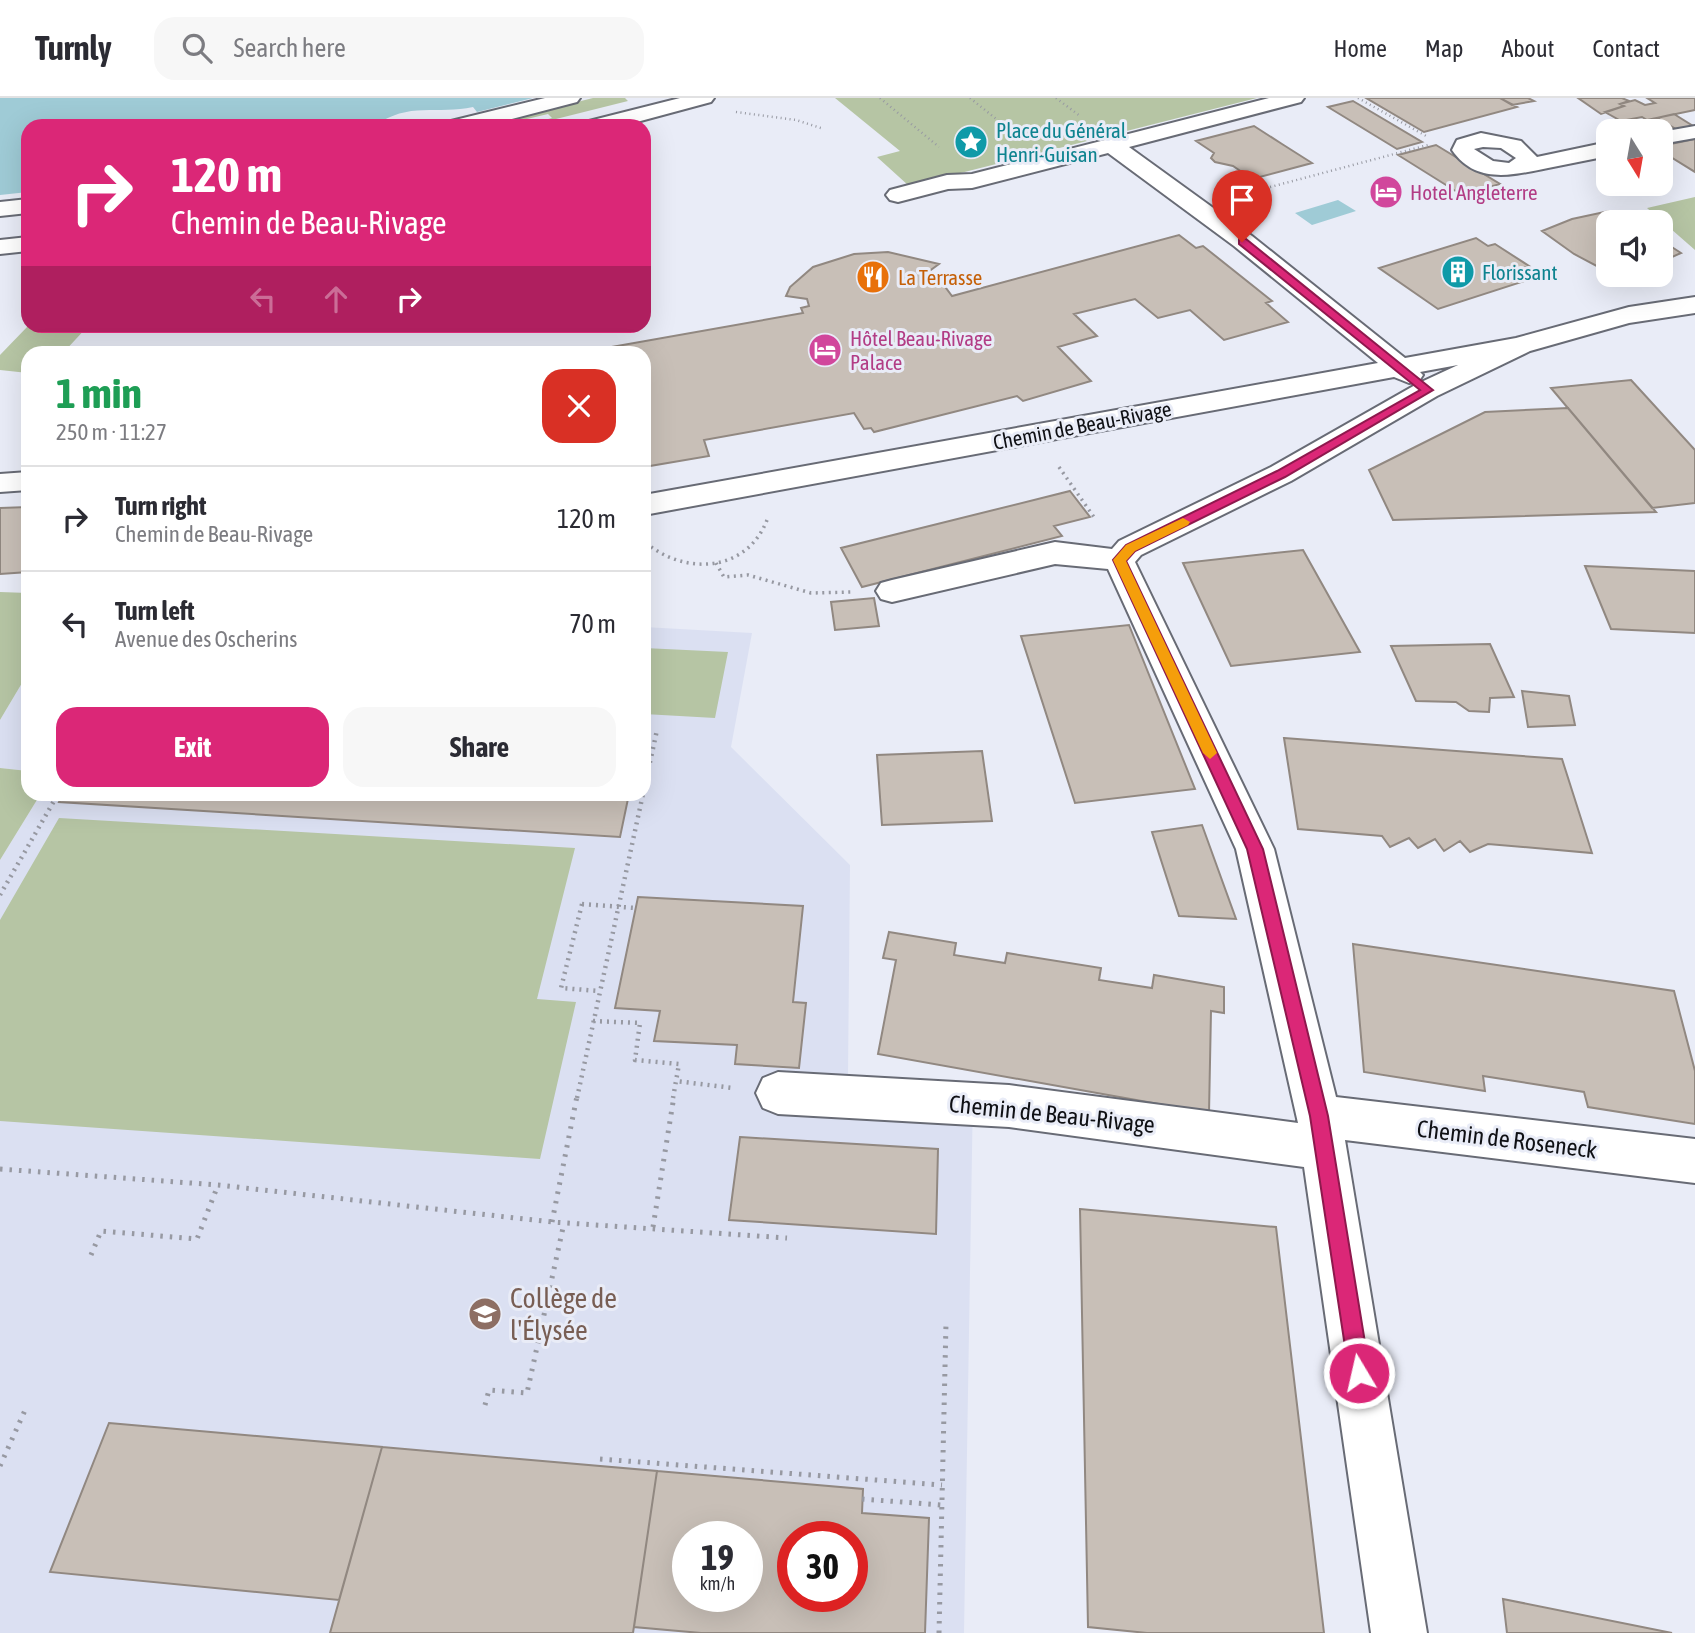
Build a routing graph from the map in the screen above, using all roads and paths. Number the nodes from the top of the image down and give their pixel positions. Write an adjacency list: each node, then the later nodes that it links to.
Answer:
1 (570, 98): 9 (street)
2 (704, 98): 10 (street)
3 (880, 98): 20 (path)
4 (970, 98): 15 (path)
5 (1056, 98): 11 (path)
6 (1294, 98): 18 (street)
7 (1358, 98): 13 (path)
8 (726, 113): 12 (path)
9 (486, 119)
10 (624, 119)
11 (1086, 120)
12 (824, 129)
13 (1414, 131)
14 (1695, 132): 16 (street)
15 (1017, 136)
16 (1673, 136)
17 (1438, 142): 24 (path)
18 (1112, 145): 22 (street); 24 (street)
19 (1596, 151): 21 (street)
20 (946, 154)
21 (1519, 167)
22 (898, 195)
23 (21, 207): 25 (street)
24 (1196, 207): 30 (street)
25 (0, 209)
26 (21, 245): 27 (street)
27 (0, 247)
28 (1695, 305): 29 (street, Chemin de Beau-Rivage)
29 (1521, 345): 30 (street, Chemin de Beau-Rivage); 31 (street, Chemin de Beau-Rivage)
30 (1397, 366): 31 (street); 35 (street, Chemin de Beau-Rivage)
31 (1427, 390): 39 (street, Chemin de Beau-Rivage)
32 (1068, 480): 37 (path)
33 (21, 481): 34 (street)
34 (0, 482)
35 (651, 505)
36 (768, 515): 40 (path)
37 (1095, 518)
38 (651, 549): 40 (path)
39 (1119, 560): 41 (street); 52 (street)
40 (716, 563): 41 (path)
41 (892, 591)
42 (657, 730): 43 (path)
43 (651, 757)
44 (54, 801): 46 (path)
45 (641, 801): 48 (path)
46 (0, 895)
47 (635, 908): 48 (path, bridge)
48 (599, 991): 49 (path)
49 (593, 1021): 50 (path); 56 (path)
50 (676, 1081): 51 (path); 58 (path)
51 (778, 1093): 52 (street, Chemin de Beau-Rivage)
52 (1322, 1132): 53 (street, Chemin de Roseneck); 70 (street)
53 (1695, 1161)
54 (0, 1169): 55 (path)
55 (218, 1185): 56 (path); 60 (path)
56 (552, 1222): 57 (path)
57 (564, 1223): 58 (path); 62 (path)
58 (653, 1227): 59 (path)
59 (787, 1238)
60 (91, 1255)
61 (946, 1323): 66 (path)
62 (485, 1405)
63 (26, 1408): 65 (path)
64 (600, 1459): 66 (path)
65 (0, 1466)
66 (942, 1485): 68 (path)
67 (862, 1499): 68 (path)
68 (941, 1505): 69 (path)
69 (939, 1633)
70 (1399, 1633)

